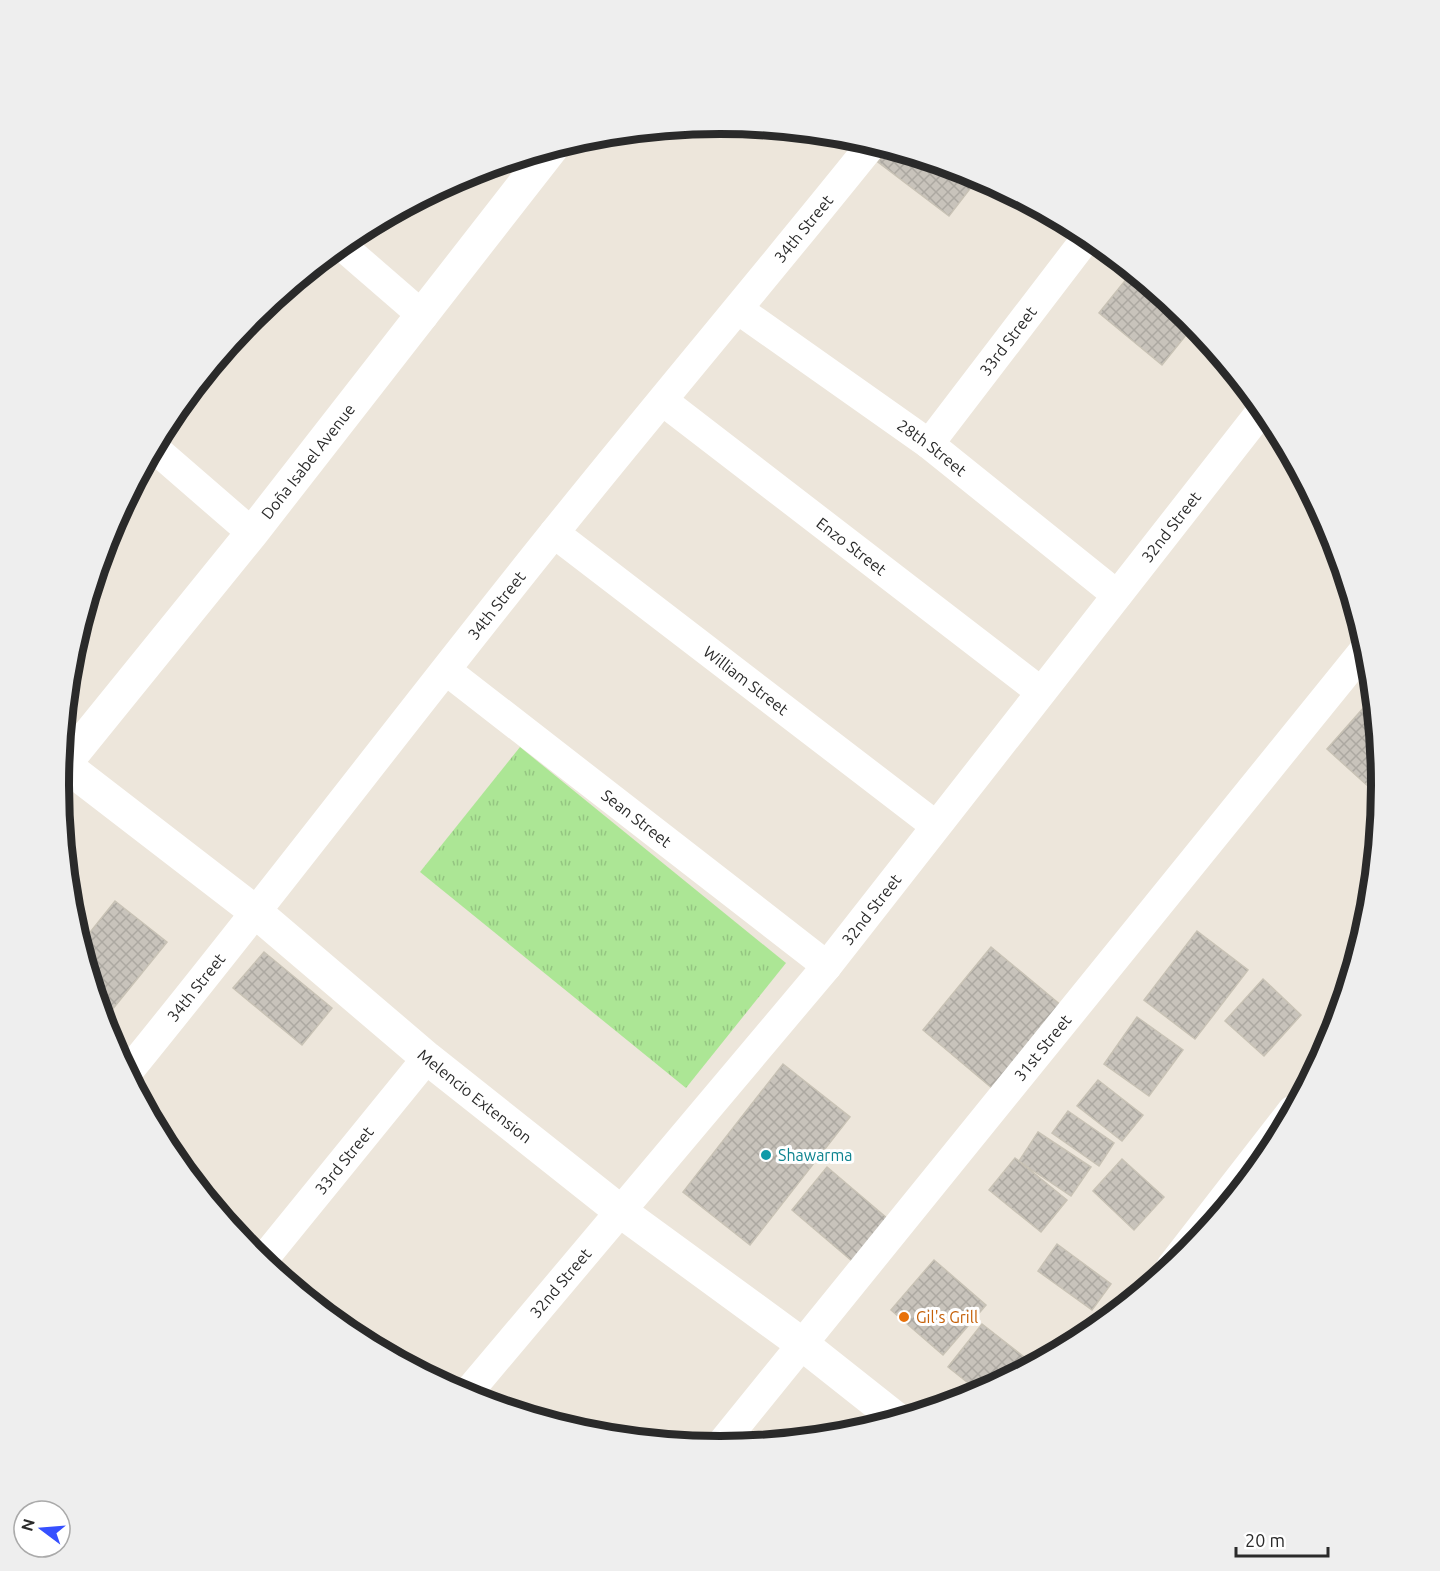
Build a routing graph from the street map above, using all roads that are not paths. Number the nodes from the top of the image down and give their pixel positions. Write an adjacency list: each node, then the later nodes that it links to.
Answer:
1 (866, 152): 5 (street, 34th Street)
2 (543, 160): 6 (street, Doña Isabel Avenue)
3 (1082, 244): 9 (street, 33rd Street)
4 (348, 251): 6 (street)
5 (739, 310): 7 (street, 34th Street); 9 (street, 28th Street)
6 (423, 316): 11 (street, Doña Isabel Avenue)
7 (663, 402): 12 (street, 34th Street); 16 (street, Enzo Street)
8 (1256, 417): 13 (street, 32nd Street)
9 (929, 444): 13 (street, 28th Street)
10 (160, 453): 11 (street)
11 (252, 533): 17 (street, Doña Isabel Avenue)
12 (554, 533): 15 (street, 34th Street); 19 (street, William Street)
13 (1117, 595): 16 (street, 32nd Street)
14 (1358, 658): 26 (street, 31st Street)
15 (447, 671): 20 (street, 34th Street); 21 (street, Sean Street)
16 (1041, 692): 19 (street, 32nd Street)
17 (70, 757)
18 (69, 772): 20 (street, Melencio Extension)
19 (936, 826): 21 (street, 32nd Street)
20 (256, 913): 22 (street, Melencio Extension); 23 (street, 34th Street)
21 (826, 966): 24 (street, 32nd Street)
22 (427, 1058): 24 (street, Melencio Extension); 25 (street, 33rd Street)
23 (133, 1066)
24 (620, 1211): 26 (street, Melencio Extension); 27 (street, 32nd Street)
25 (269, 1254)
26 (802, 1344): 28 (street, Melencio Extension); 29 (street, 31st Street)
27 (472, 1387)
28 (890, 1413)
29 (728, 1436)

